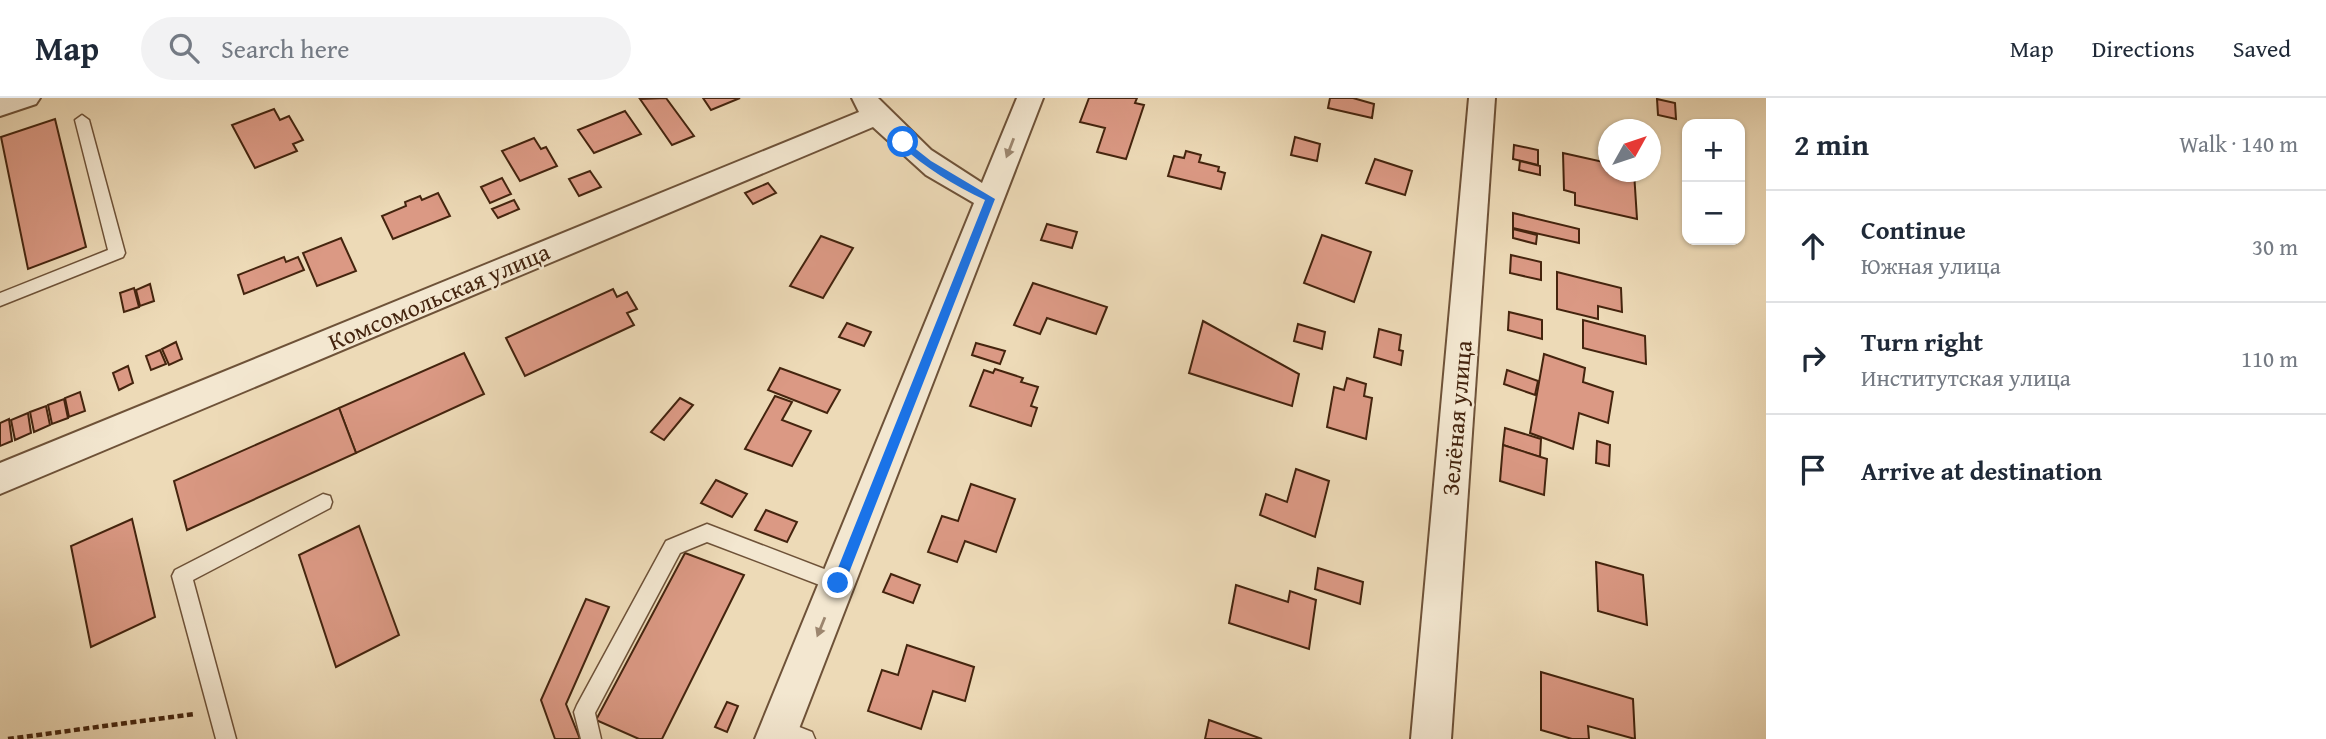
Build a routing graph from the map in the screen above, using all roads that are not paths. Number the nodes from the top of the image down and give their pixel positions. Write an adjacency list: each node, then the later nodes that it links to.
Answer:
1 (27, 98): 5 (street)
2 (1030, 98): 7 (street, one-way to 7)
3 (1482, 98): 15 (street, Зелёная улица)
4 (870, 106): 7 (street); 9 (street, Комсомольская улица)
5 (0, 107)
6 (82, 120): 8 (lane)
7 (990, 199): 11 (street)
8 (0, 300)
9 (0, 479)
10 (323, 502): 13 (lane)
11 (838, 583): 12 (street, one-way to 12); 14 (lane)
12 (786, 736)
13 (226, 739)
14 (591, 739)
15 (1431, 739)

